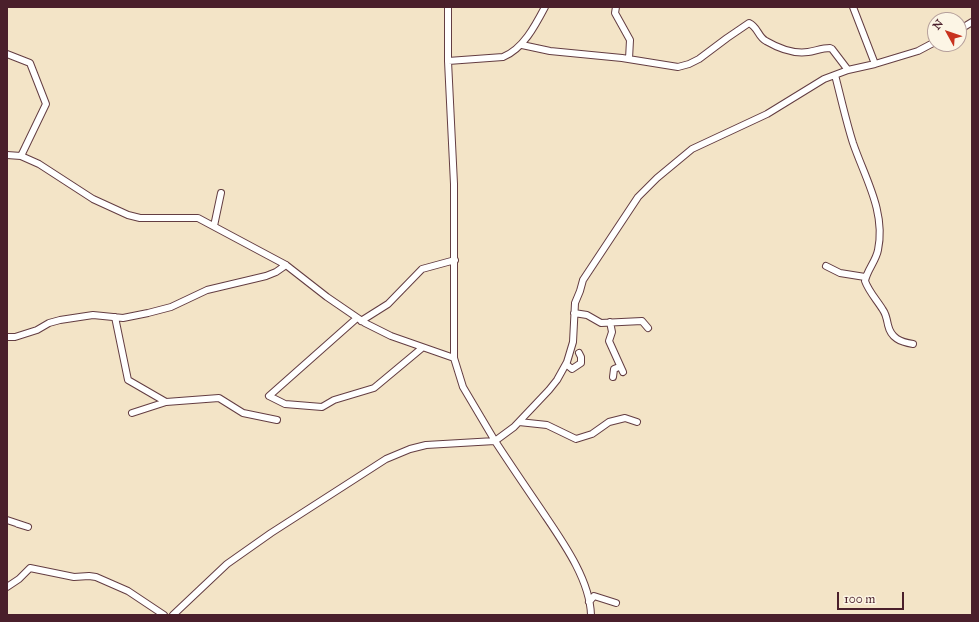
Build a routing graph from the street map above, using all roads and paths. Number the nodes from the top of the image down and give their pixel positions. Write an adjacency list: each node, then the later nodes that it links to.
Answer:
1 (448, 7): 9 (street)
2 (545, 7): 5 (street)
3 (616, 7): 8 (street)
4 (853, 7): 10 (street)
5 (522, 45): 8 (street); 9 (street)
6 (927, 46): 10 (street)
7 (7, 54): 14 (street)
8 (629, 59): 11 (street)
9 (448, 61): 17 (street)
10 (875, 64): 11 (street)
11 (848, 70): 12 (street)
12 (835, 75): 20 (street); 21 (street)
13 (7, 155): 14 (street)
14 (21, 156): 16 (street)
15 (222, 193): 16 (street)
16 (214, 226): 18 (street)
17 (454, 260): 23 (street); 30 (street)
18 (286, 265): 22 (street); 23 (street)
19 (826, 266): 20 (street)
20 (865, 277): 27 (street)
21 (574, 314): 24 (street); 31 (street)
22 (116, 317): 26 (street); 33 (street)
23 (359, 319): 28 (street); 28 (street)
24 (610, 322): 25 (street); 32 (street)
25 (648, 328)
26 (7, 337)
27 (913, 344)
28 (422, 348): 30 (street)
29 (579, 353): 31 (street)
30 (454, 358): 38 (street)
31 (566, 364): 36 (street)
32 (613, 377)
33 (166, 402): 34 (street); 35 (street)
34 (132, 413)
35 (277, 420)
36 (519, 422): 37 (street); 38 (street)
37 (637, 422)
38 (495, 441): 42 (street); 45 (street)
39 (7, 520): 40 (street)
40 (18, 524)
41 (7, 587): 44 (street)
42 (589, 602): 43 (street); 46 (street)
43 (616, 603)
44 (164, 615)
45 (173, 615)
46 (591, 615)

